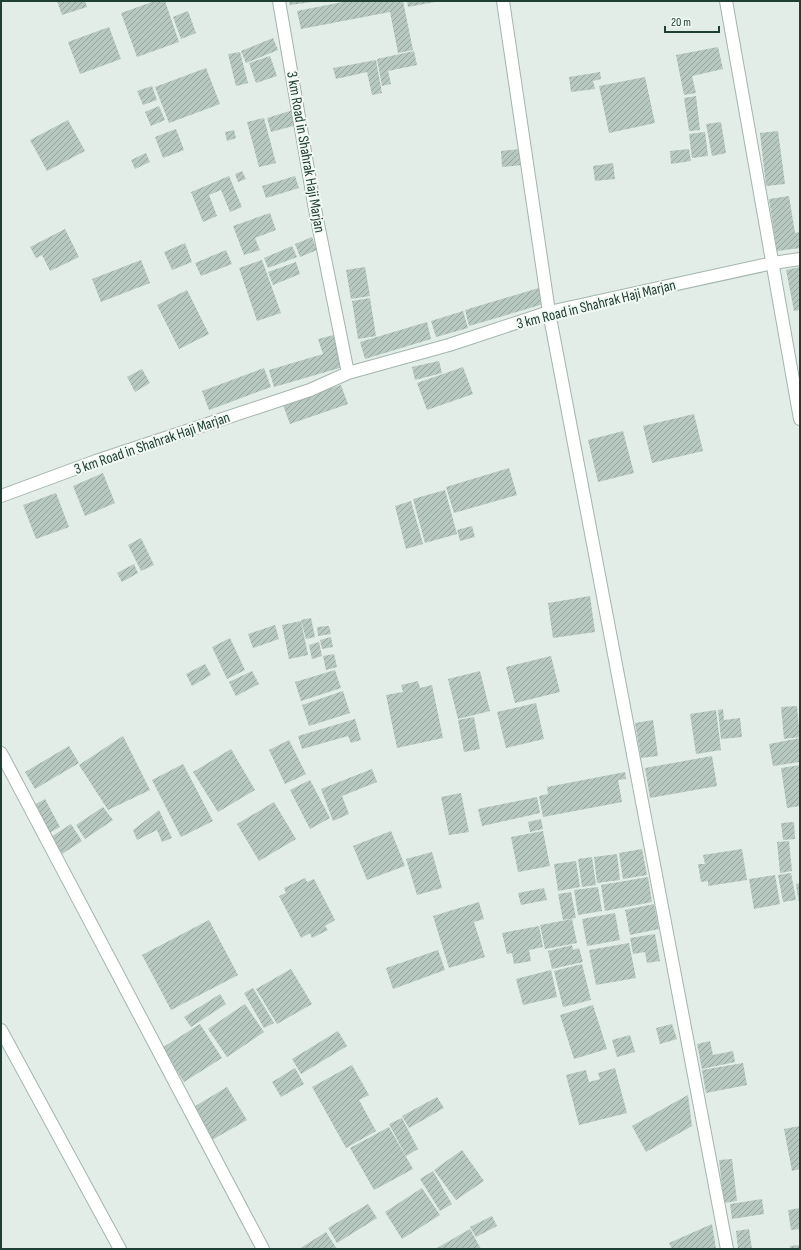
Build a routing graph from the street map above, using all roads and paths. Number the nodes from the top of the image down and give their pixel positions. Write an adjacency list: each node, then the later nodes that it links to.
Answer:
1 (279, 1): 7 (street, 3 km Road in Shahrak Haji Marjan)
2 (503, 1): 6 (street)
3 (726, 1): 5 (street)
4 (800, 259): 5 (street, 3 km Road in Shahrak Haji Marjan)
5 (773, 263): 6 (street, 3 km Road in Shahrak Haji Marjan); 8 (street)
6 (549, 312): 7 (street, 3 km Road in Shahrak Haji Marjan); 14 (street)
7 (348, 372): 9 (street, 3 km Road in Shahrak Haji Marjan)
8 (800, 418)
9 (1, 496)
10 (1, 753): 13 (street)
11 (1, 1030): 12 (street)
12 (120, 1249)
13 (263, 1249)
14 (727, 1249)

